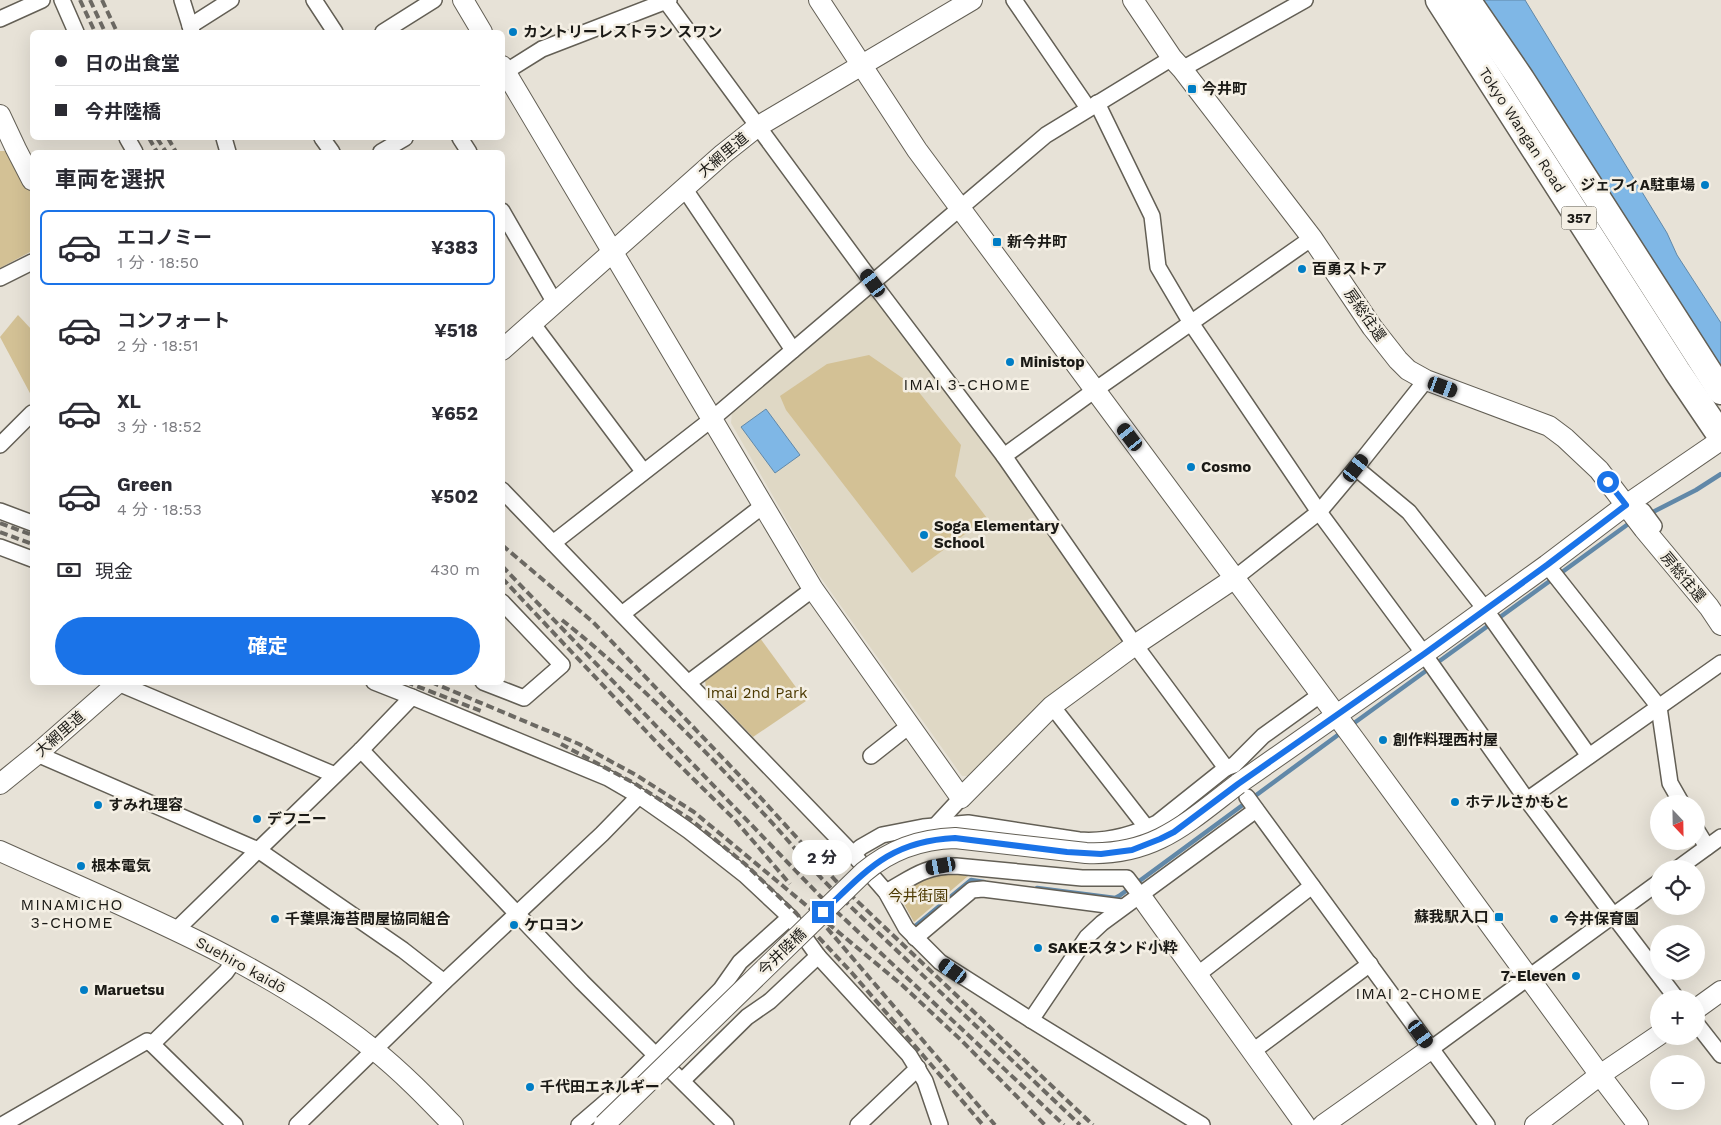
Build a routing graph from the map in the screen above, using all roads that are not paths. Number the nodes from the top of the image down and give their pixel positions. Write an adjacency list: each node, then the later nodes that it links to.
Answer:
1 (42, 0): 17 (street)
2 (62, 0): 19 (street)
3 (182, 0): 18 (street)
4 (231, 0): 18 (street)
5 (314, 0): 20 (street)
6 (434, 0): 21 (street)
7 (463, 0): 22 (street)
8 (667, 0): 25 (street); 29 (street)
9 (819, 0): 24 (street)
10 (972, 0): 24 (street, 大網里道)
11 (1014, 0): 27 (street)
12 (1134, 0): 23 (street, 房総往還)
13 (1305, 0): 16 (street)
14 (1439, 0): 52 (highway, Tokyo Wangan Road / 357)
15 (1467, 0): 49 (highway, Tokyo Wangan Road / 357)
16 (1281, 6): 23 (street)
17 (0, 20)
18 (191, 29)
19 (75, 30)
20 (334, 30)
21 (387, 30)
22 (481, 30)
23 (1177, 63): 27 (street); 37 (street, 房総往還)
24 (863, 66): 29 (street, 大網里道); 35 (street)
25 (505, 69)
26 (505, 72): 38 (street)
27 (1092, 105): 35 (street); 44 (street)
28 (0, 115): 31 (street)
29 (757, 127): 34 (street, 大網里道); 41 (street)
30 (402, 140): 32 (street)
31 (6, 144): 33 (street)
32 (384, 150)
33 (30, 177)
34 (684, 188): 38 (street, 大網里道); 46 (street)
35 (960, 206): 41 (street); 48 (street)
36 (505, 217): 42 (street)
37 (1312, 238): 44 (street); 47 (street, 房総往還)
38 (612, 251): 42 (street, 大網里道); 51 (street)
39 (30, 263): 40 (street)
40 (0, 278)
41 (873, 283): 46 (street); 55 (street)
42 (555, 303): 43 (street, 大網里道)
43 (532, 323): 45 (street, 大網里道); 57 (street)
44 (1191, 323): 48 (street); 61 (street)
45 (505, 347)
46 (793, 350): 51 (street)
47 (1426, 380): 56 (street); 62 (street, 房総往還)
48 (1095, 390): 55 (street); 68 (street)
49 (1721, 390)
50 (30, 415): 54 (street)
51 (712, 419): 57 (street); 59 (street)
52 (1721, 436)
53 (1721, 440): 62 (street, 今井陸橋)
54 (0, 445)
55 (1004, 456): 74 (street)
56 (1356, 468): 61 (street); 71 (street)
57 (642, 471): 64 (street)
58 (505, 493): 64 (street)
59 (764, 505): 69 (street); 72 (street)
60 (0, 512): 63 (street)
61 (1319, 512): 68 (street); 75 (street)
62 (1642, 518): 67 (street, 今井陸橋); 73 (street, 房総往還)
63 (30, 522)
64 (553, 543): 72 (street)
65 (0, 547): 66 (street)
66 (30, 558)
67 (1547, 565): 71 (street, 今井陸橋); 85 (street)
68 (1235, 578): 74 (street); 82 (street)
69 (813, 589): 77 (street); 87 (street)
70 (505, 605): 81 (street)
71 (1485, 609): 75 (street, 今井陸橋); 91 (street)
72 (622, 614): 77 (street)
73 (1721, 625)
74 (1135, 645): 84 (street); 94 (street)
75 (1424, 654): 86 (street, 今井陸橋); 98 (street)
76 (1721, 662): 85 (street)
77 (688, 683): 106 (street)
78 (116, 685): 89 (street, 大網里道)
79 (123, 685): 92 (street)
80 (382, 685): 83 (street)
81 (491, 685)
82 (1320, 695): 86 (street); 94 (street)
83 (412, 697): 88 (street); 96 (street)
84 (1052, 706): 97 (street); 100 (street)
85 (1659, 707): 91 (street); 95 (street)
86 (1336, 716): 94 (street, 今井陸橋); 126 (street)
87 (909, 726): 90 (street); 97 (street)
88 (360, 750): 92 (street); 117 (street)
89 (37, 754): 93 (street, 大網里道); 104 (street)
90 (871, 756)
91 (1589, 756): 98 (street)
92 (335, 775): 104 (street)
93 (0, 784)
94 (1244, 793): 100 (street); 110 (street); 114 (street); 149 (street, 今井陸橋, bridge)
95 (1677, 795)
96 (639, 796): 117 (street); 119 (street)
97 (961, 798): 99 (street)
98 (1527, 800): 118 (street)
99 (935, 826): 100 (street); 106 (street)
100 (1147, 828)
101 (1721, 837): 103 (street)
102 (1705, 844): 103 (street)
103 (1707, 847): 107 (street)
104 (258, 850): 120 (street); 127 (street)
105 (0, 851): 120 (street, Suehiro kaidō)
106 (854, 854): 113 (street)
107 (1689, 860)
108 (998, 869): 109 (street); 112 (street); 113 (street)
109 (1082, 878): 114 (street); 115 (street)
110 (1312, 886): 124 (street); 125 (street)
111 (1650, 888): 118 (street)
112 (994, 890): 115 (street); 121 (street)
113 (886, 892): 121 (street)
114 (1140, 896): 116 (street); 125 (street)
115 (1063, 898): 116 (street)
116 (1122, 907): 131 (street)
117 (518, 913): 127 (street); 138 (street)
118 (1613, 915): 126 (street); 128 (street)
119 (790, 917): 122 (street); 138 (street)
120 (176, 930): 123 (street, Suehiro kaidō)
121 (915, 938): 131 (street)
122 (818, 956): 140 (street); 142 (street)
123 (235, 960): 134 (street); 136 (street, Suehiro kaidō)
124 (1370, 964): 135 (street); 137 (street)
125 (1198, 975): 137 (street)
126 (1529, 976): 135 (street); 141 (street)
127 (444, 982): 136 (street)
128 (1671, 990)
129 (1721, 992): 130 (street)
130 (1705, 1002)
131 (1031, 1020): 153 (street)
132 (1705, 1035): 139 (street)
133 (1650, 1041): 141 (street)
134 (152, 1044): 143 (street); 144 (street)
135 (1432, 1048): 155 (street); 156 (street)
136 (374, 1050): 146 (street); 147 (street, Suehiro kaidō)
137 (1253, 1051): 154 (street)
138 (656, 1055): 142 (street); 148 (street)
139 (1721, 1055)
140 (918, 1068): 151 (street); 152 (street)
141 (1600, 1076): 157 (street); 158 (street)
142 (682, 1080): 150 (street)
143 (21, 1120): 145 (street)
144 (228, 1123)
145 (2, 1125)
146 (297, 1125)
147 (453, 1125)
148 (579, 1125)
149 (604, 1125)
150 (726, 1125)
151 (858, 1125)
152 (940, 1125)
153 (1202, 1125)
154 (1305, 1125)
155 (1323, 1125)
156 (1488, 1125)
157 (1535, 1125)
158 (1638, 1125)

